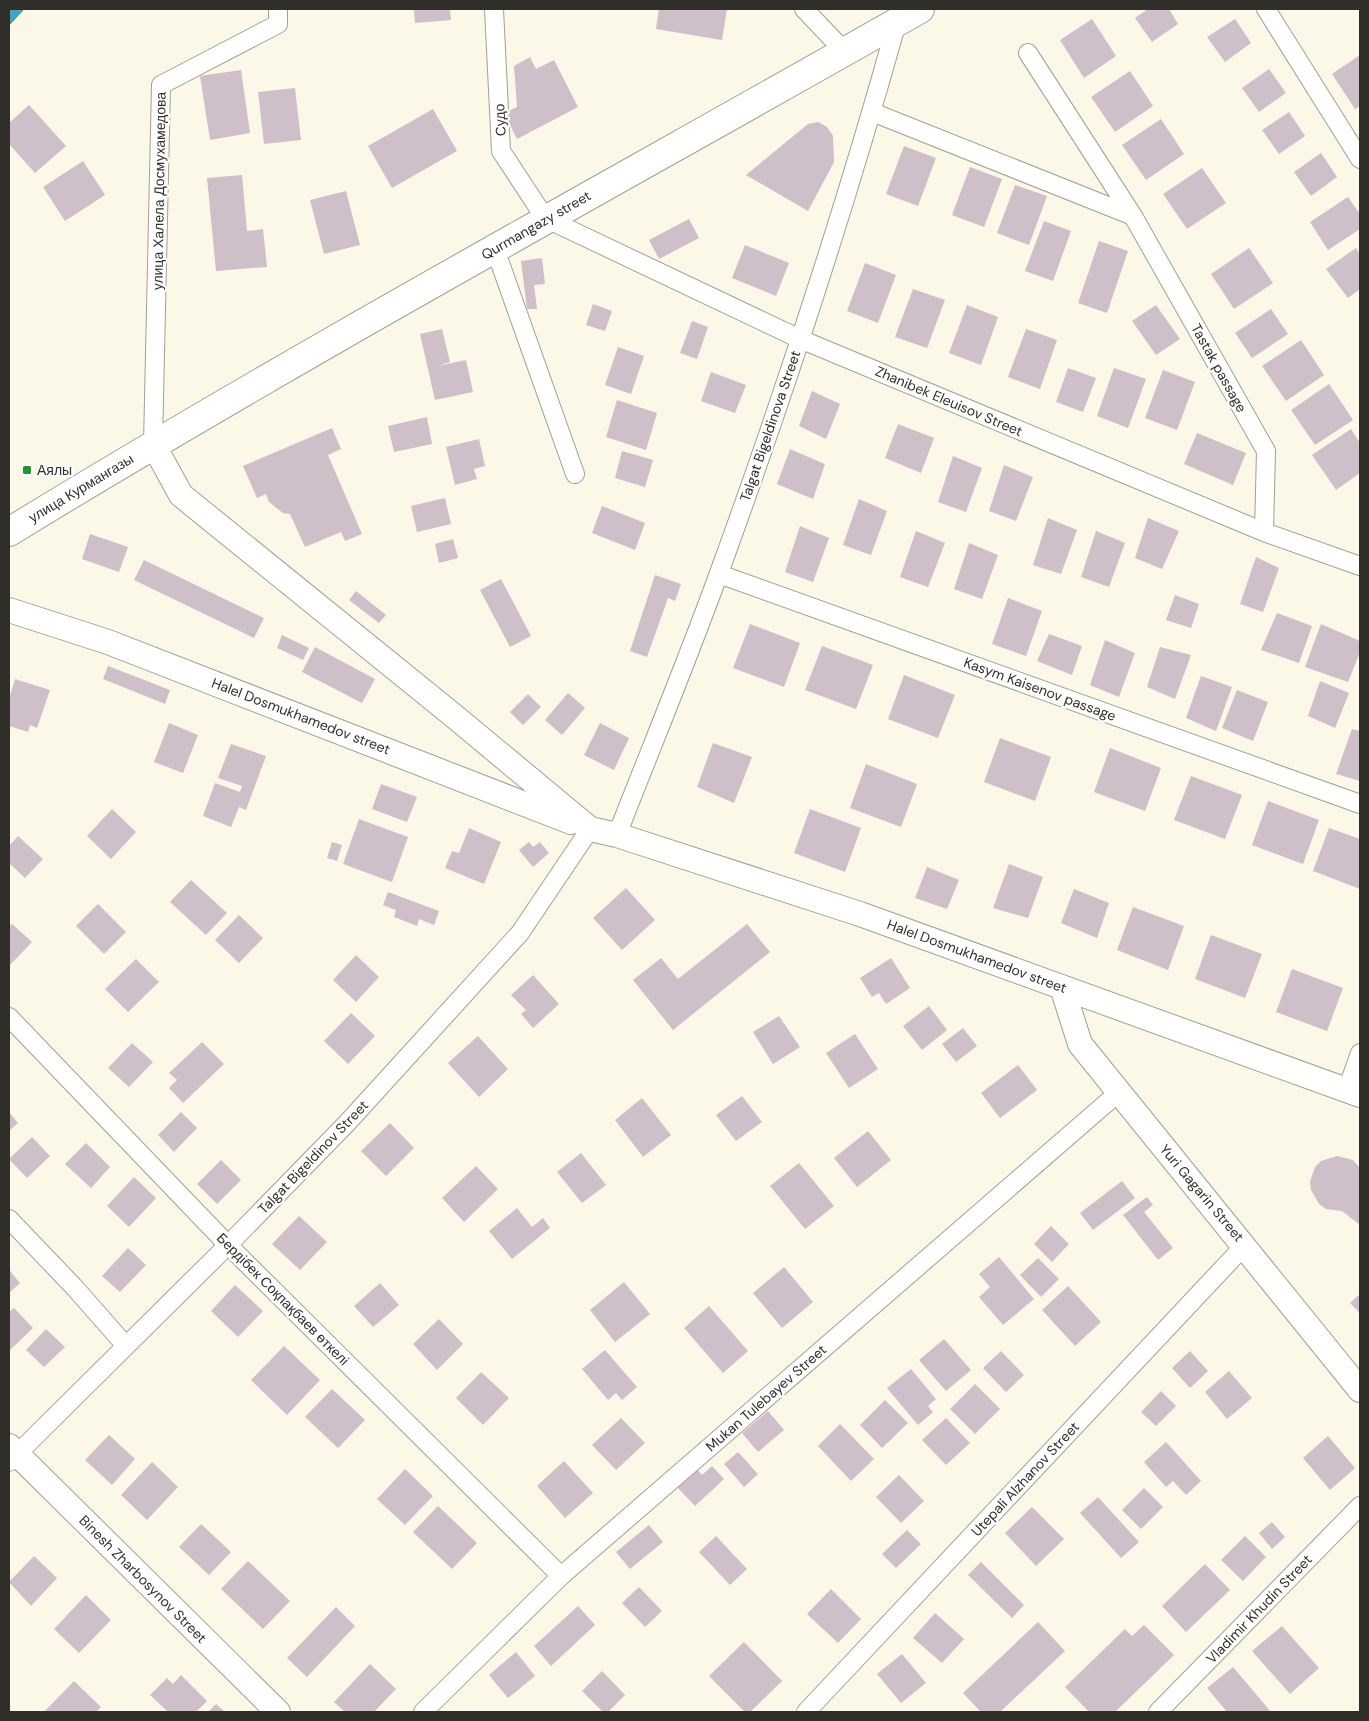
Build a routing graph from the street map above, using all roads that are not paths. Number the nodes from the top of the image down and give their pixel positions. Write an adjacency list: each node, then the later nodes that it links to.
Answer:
1 (278, 9): 14 (street, улица Халела Досмухамедова)
2 (494, 9): 11 (street, Судо)
3 (804, 9): 6 (street)
4 (1266, 9): 9 (street)
5 (906, 13): 6 (main road, Qurmangazy street); 8 (street, Talgat Bigeldinova Street)
6 (845, 52): 11 (main road, Qurmangazy street)
7 (1028, 53): 10 (street, Tastak passage)
8 (872, 112): 10 (street); 13 (street, Talgat Bigeldinova Street)
9 (1360, 159)
10 (1133, 216): 17 (street, Tastak passage)
11 (545, 218): 12 (main road, Qurmangazy street); 13 (street, Zhanibek Eleuisov Street)
12 (495, 249): 14 (main road, Qurmangazy street); 15 (street)
13 (800, 339): 17 (street, Zhanibek Eleuisov Street); 19 (street, Talgat Bigeldinova Street)
14 (153, 444): 16 (main road, улица Курмангазы); 22 (street, Halel Dosmukhamedov street)
15 (575, 474)
16 (9, 532)
17 (1264, 532): 18 (street, Zhanibek Eleuisov Street)
18 (1360, 566)
19 (719, 574): 21 (street, Kasym Kaisenov passage); 23 (street, Talgat Bigeldinova Street)
20 (9, 610): 22 (street, Halel Dosmukhamedov street)
21 (1360, 804)
22 (590, 829): 23 (street, Halel Dosmukhamedov street); 30 (street, Talgat Bigeldinov Street)
23 (617, 835): 24 (street, Halel Dosmukhamedov street)
24 (1062, 987): 27 (street, Halel Dosmukhamedov street); 28 (street, Yuri Gagarin Street)
25 (9, 1018): 30 (street, Бердібек Соқпақбаев өткелі)
26 (1360, 1053): 27 (street)
27 (1354, 1092)
28 (1118, 1093): 31 (street, Yuri Gagarin Street); 36 (street, Mukan Tulebayev Street)
29 (9, 1219): 32 (street)
30 (228, 1244): 32 (street, Talgat Bigeldinov Street); 36 (street, Бердібек Соқпақбаев өткелі)
31 (1245, 1245): 33 (street, Yuri Gagarin Street); 39 (street, Utepali Alzhanov Street)
32 (126, 1346): 34 (street, Talgat Bigeldinov Street)
33 (1360, 1390)
34 (11, 1454): 37 (street, Binesh Zharbosynov Street)
35 (1360, 1506): 40 (street, Vladimir Khudin Street)
36 (561, 1576): 38 (street, Mukan Tulebayev Street)
37 (278, 1712)
38 (423, 1712)
39 (806, 1712)
40 (1158, 1712)

